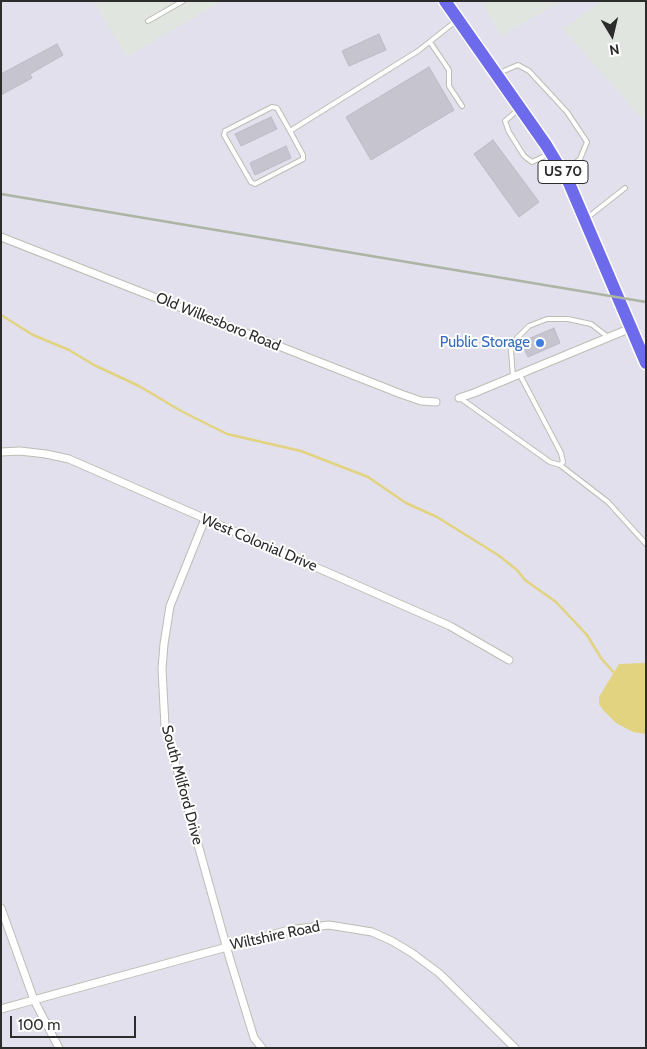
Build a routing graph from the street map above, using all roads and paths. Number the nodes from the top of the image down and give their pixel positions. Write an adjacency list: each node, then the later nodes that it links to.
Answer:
1 (183, 1): 4 (lane)
2 (445, 1): 3 (highway, US 70)
3 (458, 19): 5 (lane); 6 (highway, US 70)
4 (148, 21)
5 (430, 42): 7 (lane); 9 (lane)
6 (496, 74): 8 (highway, US 70); 11 (lane)
7 (462, 106)
8 (521, 108): 10 (highway, US 70); 10 (lane)
9 (290, 131): 9 (lane)
10 (551, 154): 11 (highway, US 70)
11 (563, 172): 13 (highway, US 70)
12 (625, 188): 13 (lane)
13 (586, 220): 15 (highway, US 70)
14 (1, 237): 20 (street, Old Wilkesboro Road)
15 (631, 328): 16 (street); 17 (highway, US 70)
16 (608, 337): 18 (street); 18 (lane)
17 (646, 363)
18 (516, 376): 19 (street); 22 (lane)
19 (459, 398): 22 (lane)
20 (436, 402)
21 (1, 452): 23 (street, West Colonial Drive)
22 (560, 465): 24 (lane)
23 (205, 519): 25 (street, West Colonial Drive); 28 (street, South Milford Drive)
24 (645, 543)
25 (509, 660)
26 (1, 908): 27 (street)
27 (4, 921): 29 (street)
28 (226, 946): 29 (street, Wiltshire Road); 32 (street, South Milford Drive); 33 (street, Wiltshire Road)
29 (34, 1000): 30 (street, Wiltshire Road); 31 (street)
30 (1, 1009)
31 (60, 1048)
32 (262, 1048)
33 (515, 1048)

